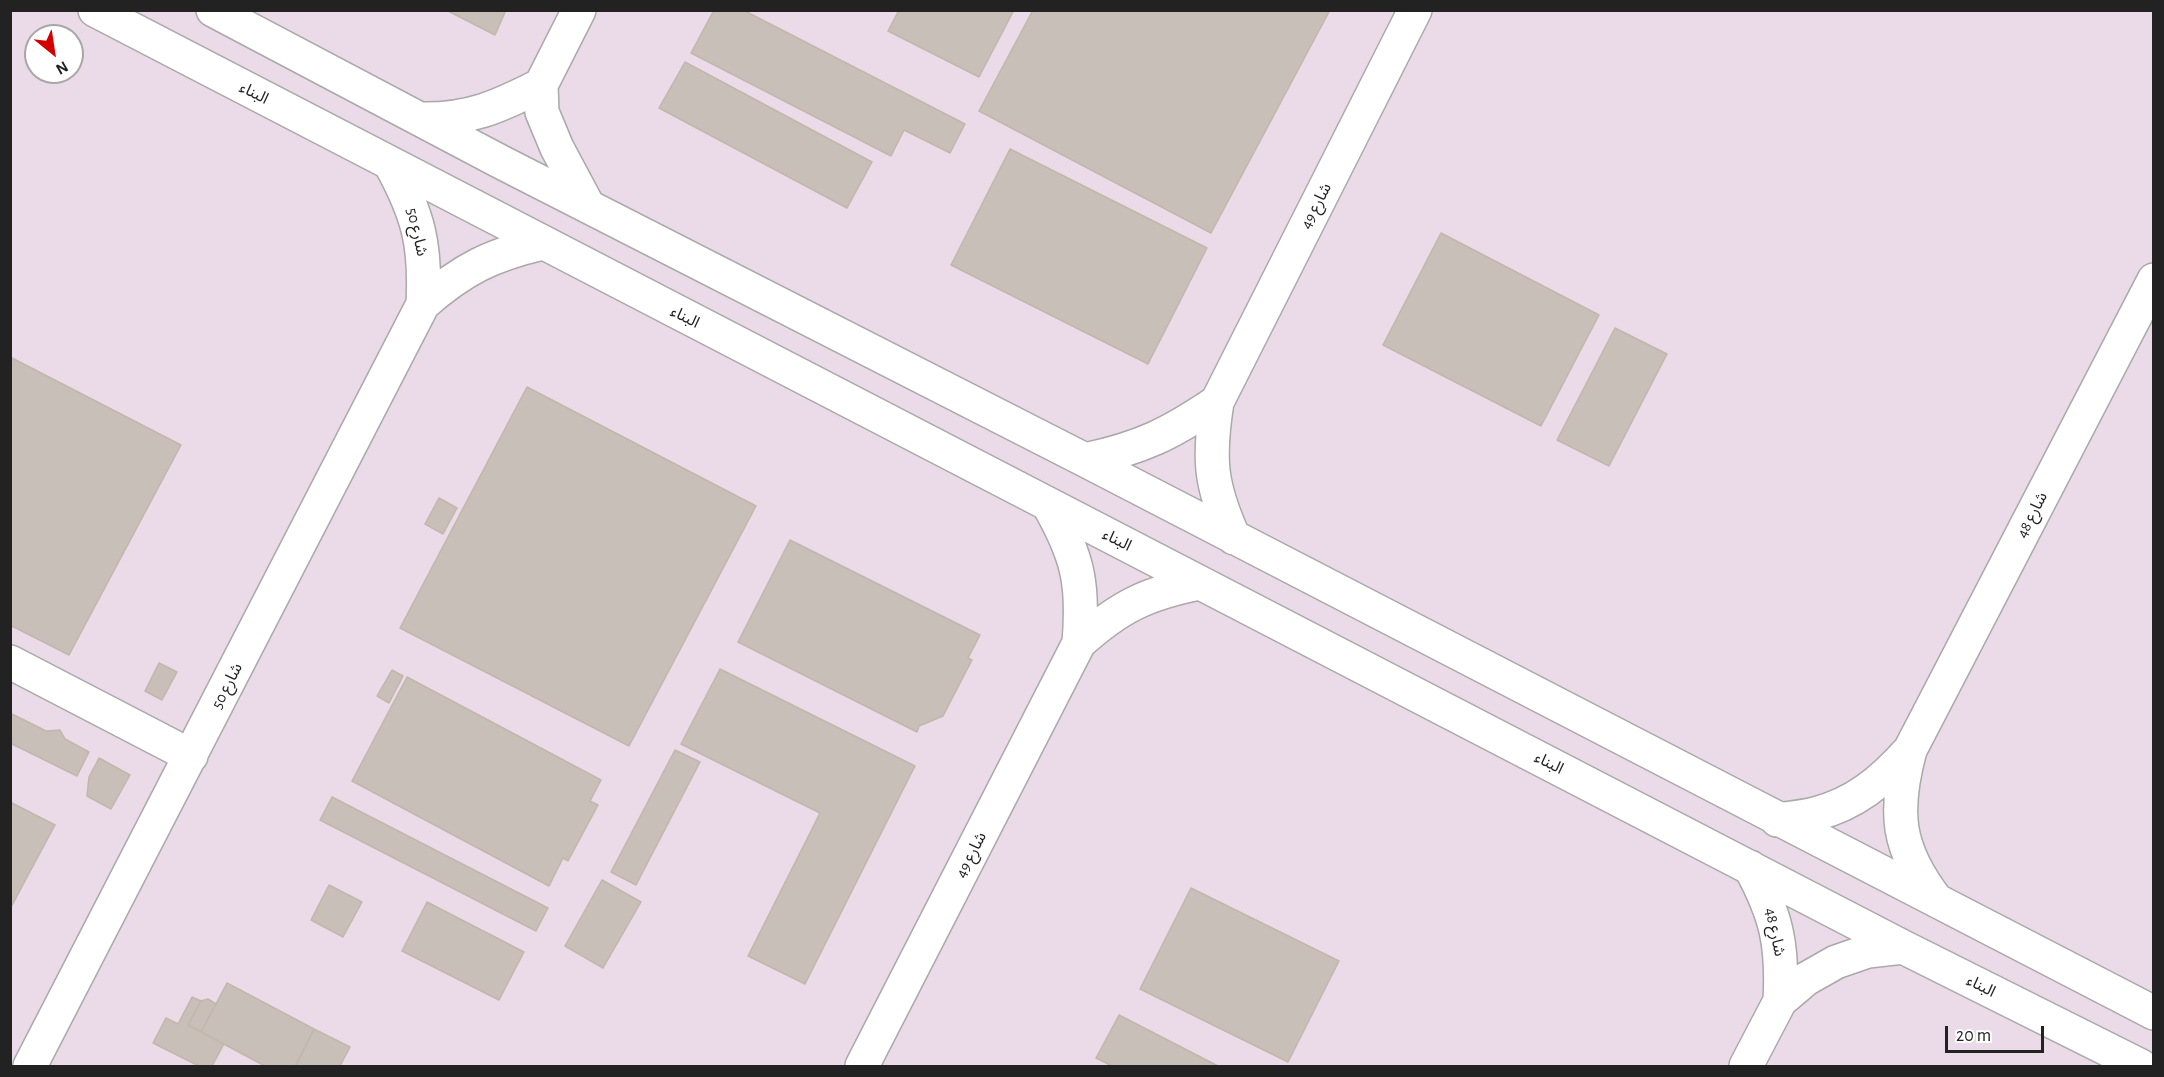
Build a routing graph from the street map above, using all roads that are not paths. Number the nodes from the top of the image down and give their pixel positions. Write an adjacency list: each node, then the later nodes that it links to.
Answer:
1 (95, 10): 7 (street, البناء)
2 (213, 10): 6 (street)
3 (579, 10): 5 (street)
4 (1415, 10): 12 (street, شارع 49)
5 (541, 85): 6 (street); 8 (street)
6 (420, 118): 8 (street)
7 (392, 165): 9 (street, البناء); 11 (street, شارع 50)
8 (588, 206): 13 (street)
9 (543, 243): 11 (street, شارع 50); 14 (street, البناء)
10 (2154, 280): 19 (street, شارع 48)
11 (423, 304): 20 (street, شارع 50)
12 (1217, 402): 13 (street, شارع 49); 15 (street, شارع 49)
13 (1085, 460): 15 (street)
14 (1048, 504): 16 (street, البناء); 17 (street, شارع 49)
15 (1234, 538): 21 (street)
16 (1200, 583): 17 (street, شارع 49); 22 (street, البناء)
17 (1079, 644): 28 (street, شارع 49)
18 (10, 662): 20 (street)
19 (1910, 750): 21 (street, شارع 48); 23 (street, شارع 48)
20 (191, 756): 27 (street, شارع 50)
21 (1777, 820): 23 (street)
22 (1750, 867): 24 (street, البناء); 25 (street, شارع 48)
23 (1939, 903): 26 (street)
24 (1903, 947): 25 (street, شارع 48); 30 (street, البناء)
25 (1779, 1001): 29 (street, شارع 48)
26 (2154, 1013)
27 (30, 1066)
28 (862, 1066)
29 (1746, 1066)
30 (2141, 1066)

